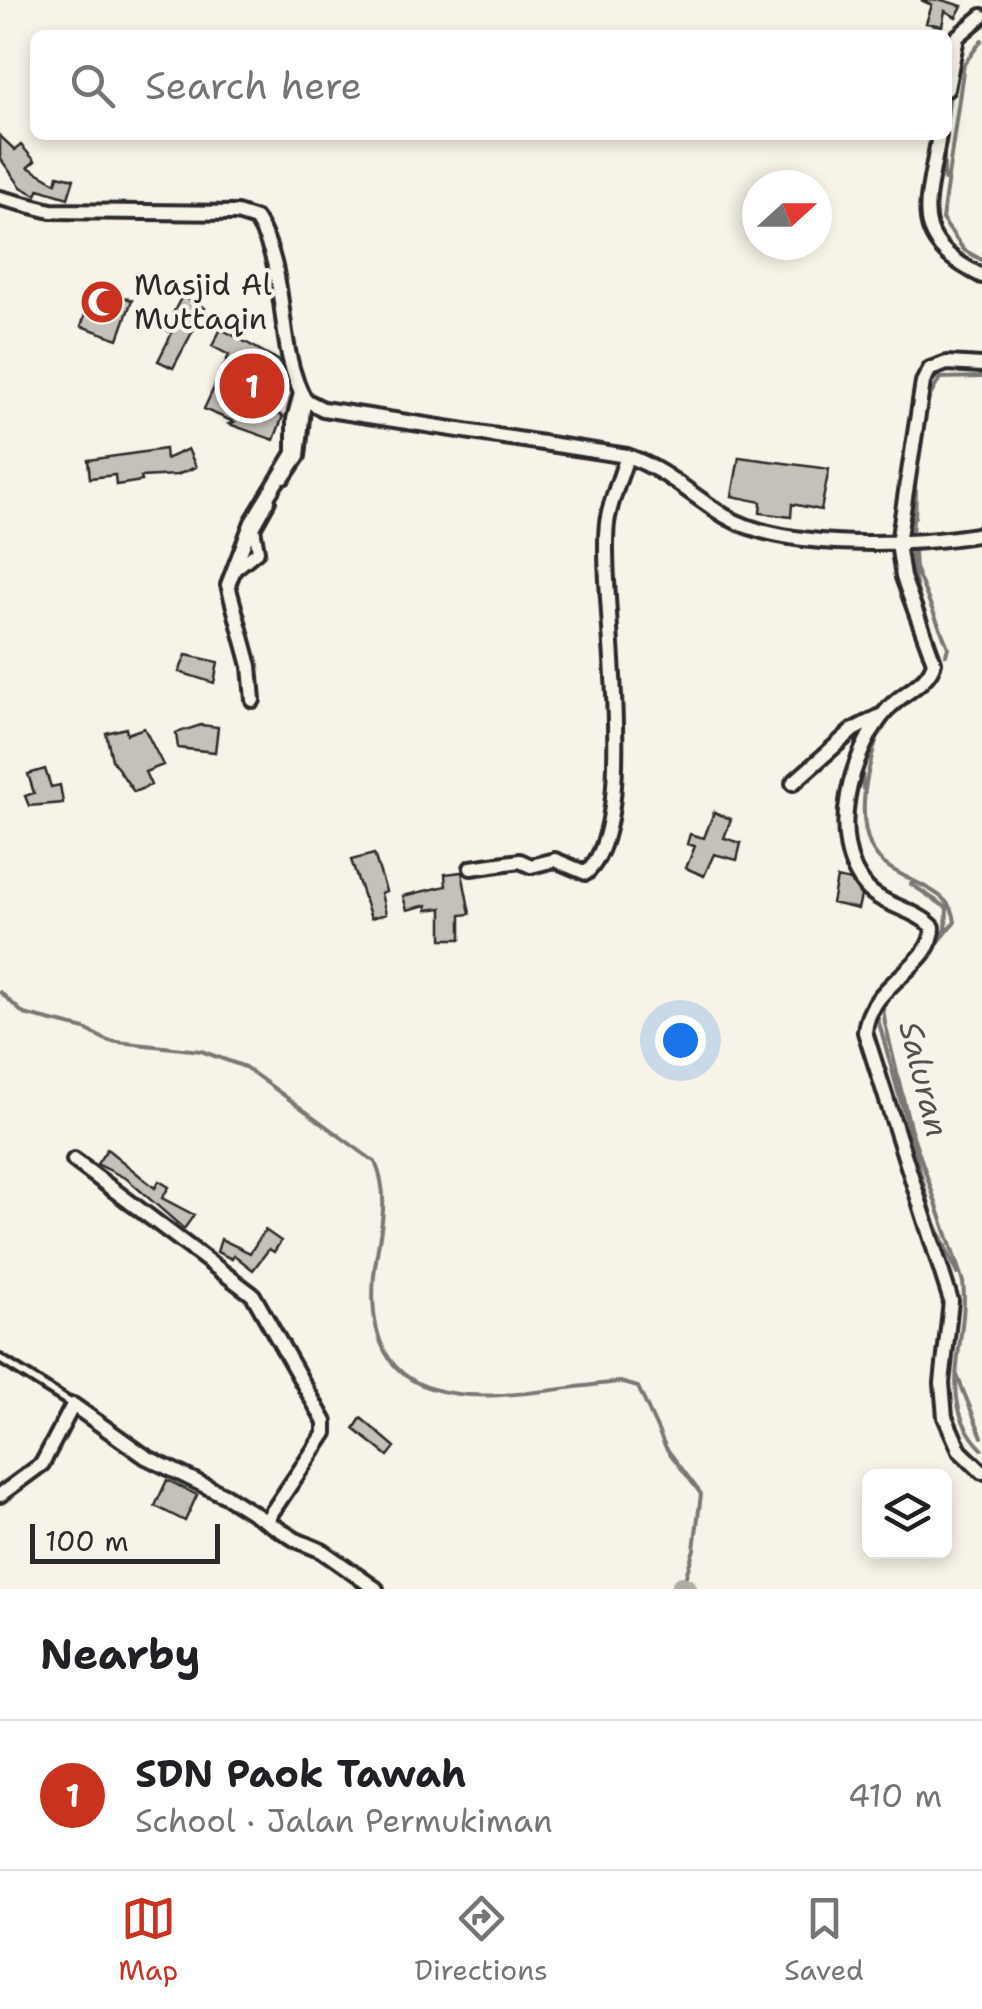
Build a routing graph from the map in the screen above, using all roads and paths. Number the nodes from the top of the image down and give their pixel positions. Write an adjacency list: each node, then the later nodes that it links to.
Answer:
1 (982, 16): 2 (street)
2 (952, 63)
3 (939, 140): 5 (street)
4 (0, 198): 7 (street)
5 (982, 276)
6 (982, 366): 10 (street)
7 (304, 397): 8 (street); 11 (street)
8 (627, 456): 10 (street); 14 (street)
9 (982, 534): 10 (street)
10 (900, 542): 12 (street)
11 (255, 700)
12 (882, 715): 13 (street); 18 (street)
13 (793, 783)
14 (470, 868)
15 (74, 1160): 20 (street)
16 (0, 1359): 17 (lane)
17 (73, 1405): 19 (street); 20 (street)
18 (982, 1472)
19 (0, 1495)
20 (266, 1521): 21 (street)
21 (376, 1589)

